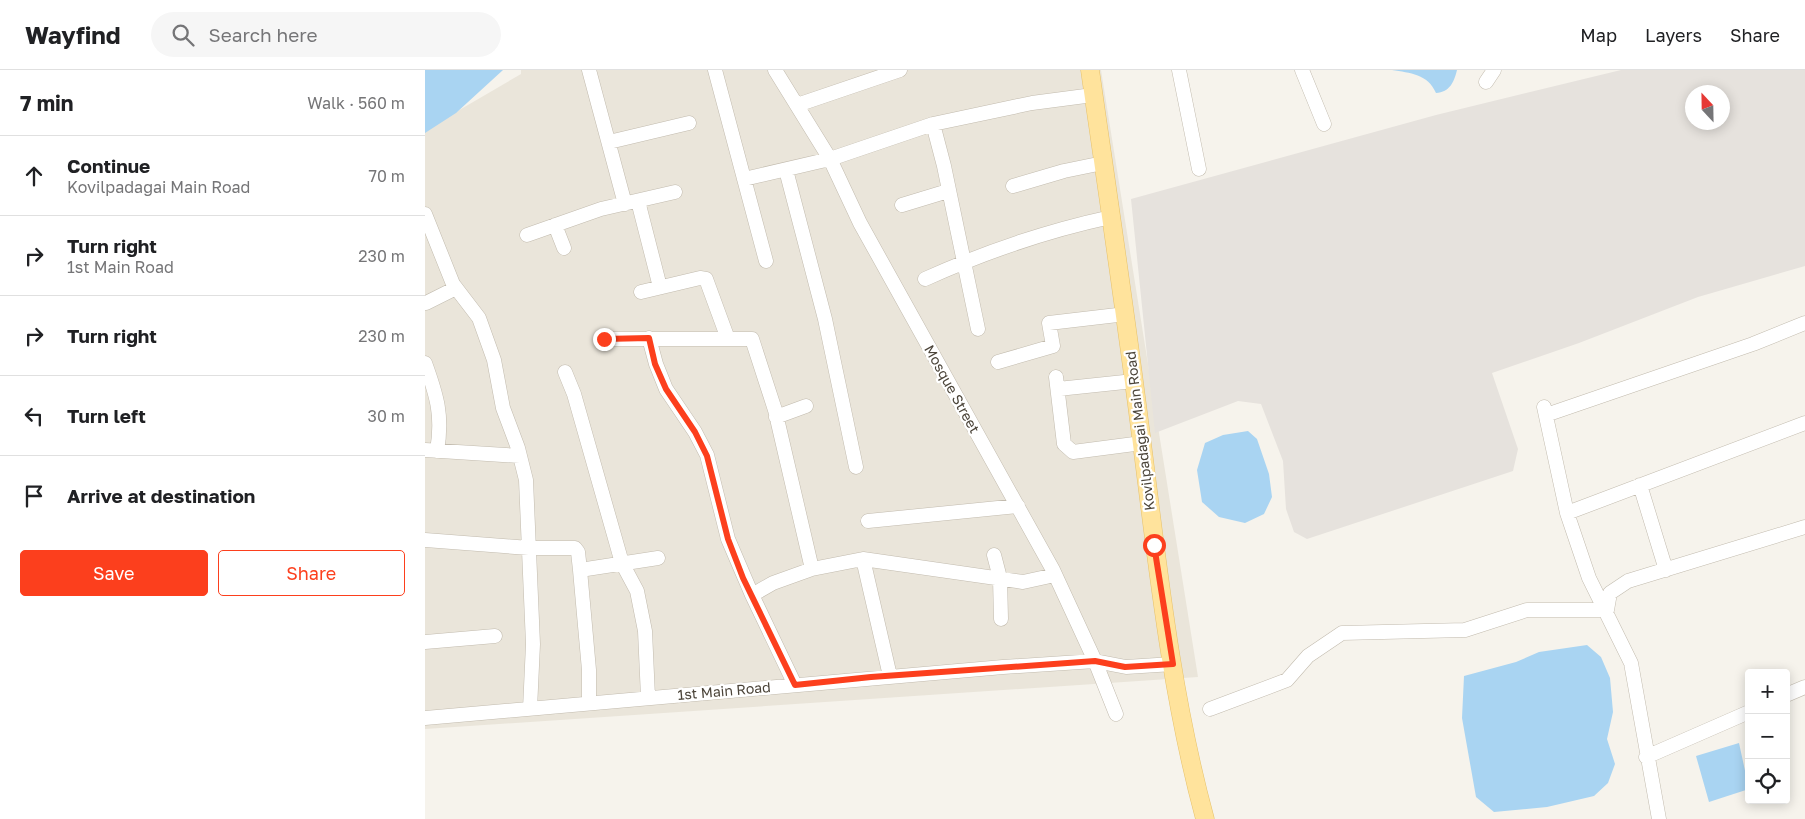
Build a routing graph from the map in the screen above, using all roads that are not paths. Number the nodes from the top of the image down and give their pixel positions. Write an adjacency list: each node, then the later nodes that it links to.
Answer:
1 (589, 70): 15 (street)
2 (715, 70): 20 (street)
3 (775, 70): 11 (street, Mosque Street)
4 (1090, 70): 10 (main road, Kovilpadagai Main Road)
5 (1179, 70): 18 (street)
6 (1302, 70): 14 (street)
7 (1494, 70): 9 (street)
8 (892, 71): 11 (street)
9 (1486, 82)
10 (1093, 95): 13 (street); 17 (main road, Kovilpadagai Main Road)
11 (797, 105): 16 (street, Mosque Street)
12 (689, 122): 15 (street)
13 (933, 124): 16 (street); 22 (street)
14 (1324, 124)
15 (609, 142): 24 (street)
16 (830, 159): 19 (street); 56 (street, Mosque Street)
17 (1103, 163): 21 (street); 27 (main road, Kovilpadagai Main Road)
18 (1199, 169)
19 (786, 170): 20 (street); 54 (street)
20 (744, 180): 31 (street)
21 (1013, 186)
22 (948, 191): 25 (street); 32 (street)
23 (675, 192): 24 (street)
24 (631, 202): 28 (street); 35 (street)
25 (902, 205)
26 (425, 214): 34 (street)
27 (1111, 217): 32 (street); 38 (main road, Kovilpadagai Main Road)
28 (555, 224): 29 (street); 30 (street)
29 (527, 235)
30 (564, 248)
31 (766, 261)
32 (963, 262): 33 (street); 40 (street)
33 (925, 279)
34 (457, 288): 37 (street); 53 (street)
35 (660, 288): 36 (street); 43 (street)
36 (641, 292)
37 (427, 303)
38 (1126, 314): 45 (street); 47 (main road, Kovilpadagai Main Road)
39 (1805, 323): 57 (street)
40 (978, 329)
41 (649, 338): 42 (street); 43 (street); 71 (street)
42 (604, 339)
43 (728, 339): 49 (street)
44 (425, 362): 52 (street)
45 (998, 362)
46 (565, 372): 65 (street)
47 (1134, 381): 51 (main road, Kovilpadagai Main Road); 51 (street)
48 (806, 406): 49 (street)
49 (776, 417): 66 (street)
50 (1805, 423): 55 (street)
51 (1142, 442): 77 (main road, Kovilpadagai Main Road)
52 (431, 451): 53 (street)
53 (520, 456): 61 (street)
54 (856, 467)
55 (1640, 485): 57 (street); 68 (street)
56 (1018, 506): 58 (street); 69 (street, Mosque Street)
57 (1567, 513): 72 (street)
58 (869, 521)
59 (1805, 527): 68 (street)
60 (425, 540): 61 (street)
61 (529, 548): 67 (street); 85 (street)
62 (994, 555): 70 (street)
63 (659, 558): 65 (street)
64 (863, 560): 66 (street); 70 (street); 78 (street)
65 (622, 563): 67 (street); 82 (street)
66 (812, 569): 71 (street)
67 (580, 570): 83 (street)
68 (1666, 570): 72 (street)
69 (1055, 575): 70 (street); 76 (street, Mosque Street)
70 (1000, 578): 73 (street)
71 (752, 595): 79 (street)
72 (1607, 610): 84 (street); 89 (street)
73 (1001, 619)
74 (495, 636): 75 (street)
75 (425, 642)
76 (1095, 661): 77 (street, 1st Main Road); 78 (street, 1st Main Road); 86 (street, Mosque Street)
77 (1173, 664): 90 (main road, Kovilpadagai Main Road)
78 (889, 676): 79 (street, 1st Main Road)
79 (795, 685): 82 (street, 1st Main Road)
80 (1805, 687): 81 (street)
81 (1790, 693)
82 (648, 697): 83 (street, 1st Main Road)
83 (589, 703): 85 (street, 1st Main Road)
84 (1210, 708)
85 (530, 709): 88 (street, 1st Main Road)
86 (1116, 714)
87 (1745, 714): 89 (street)
88 (425, 718)
89 (1646, 757): 91 (street)
90 (1205, 819)
91 (1659, 819)

